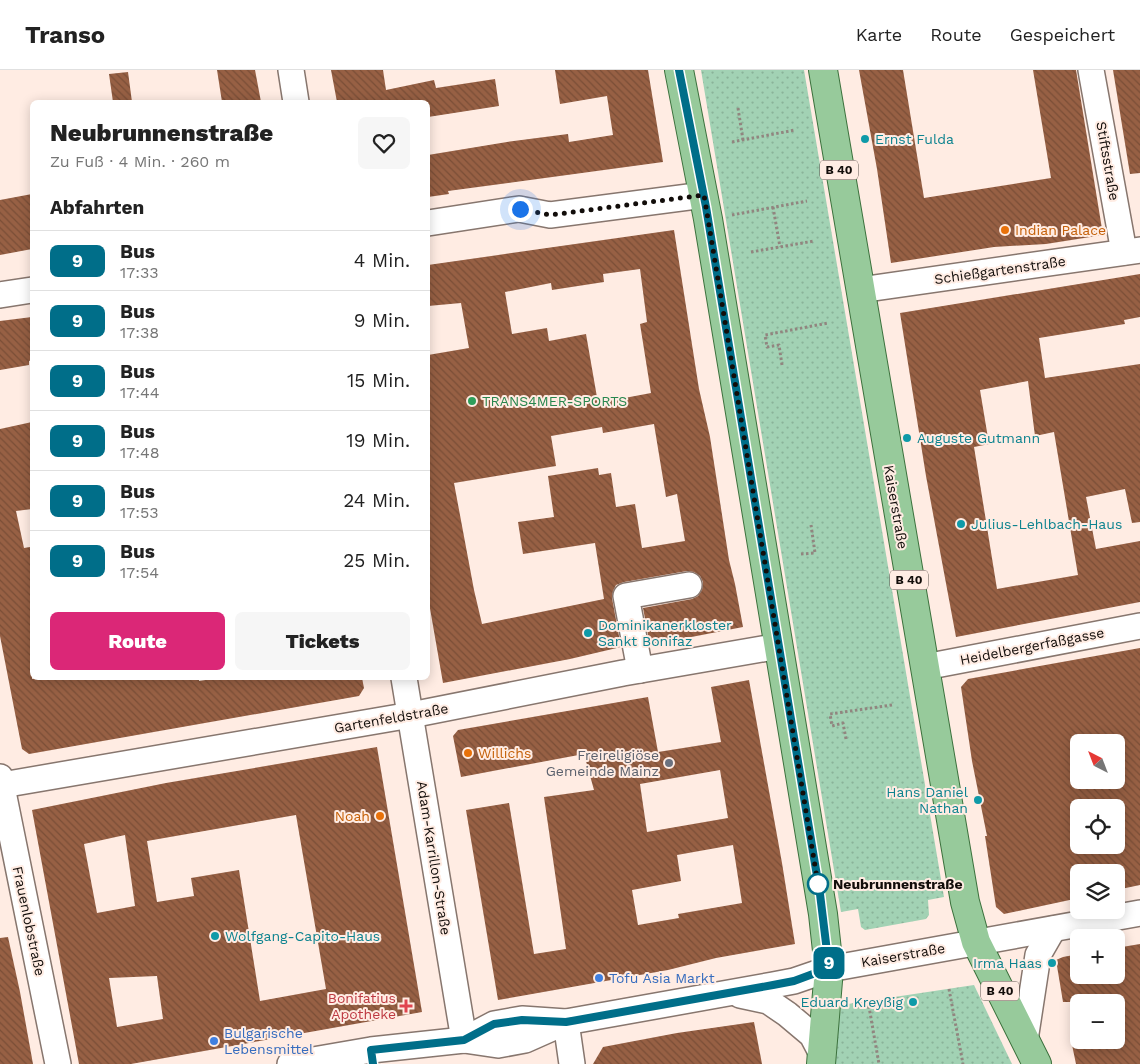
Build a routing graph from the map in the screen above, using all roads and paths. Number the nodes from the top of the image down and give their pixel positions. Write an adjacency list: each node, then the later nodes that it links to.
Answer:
1 (291, 70): 5 (street)
2 (679, 70): 10 (main road)
3 (822, 70): 20 (main road, Kaiserstraße / B 40)
4 (1091, 70): 17 (street, Stiftsstraße)
5 (296, 100)
6 (738, 108): 8 (path)
7 (795, 130): 8 (path)
8 (743, 140): 9 (path)
9 (732, 142)
10 (704, 195): 14 (street); 29 (main road)
11 (807, 201): 12 (path)
12 (773, 207): 13 (path); 16 (path)
13 (725, 217)
14 (430, 223)
15 (814, 241): 16 (path)
16 (780, 247): 18 (path)
17 (1132, 251): 20 (street, Schießgartenstraße)
18 (751, 252)
19 (30, 290): 21 (street)
20 (860, 290): 30 (main road, Kaiserstraße / B 40)
21 (0, 294)
22 (828, 323): 23 (path)
23 (782, 365)
24 (811, 525): 25 (path)
25 (801, 554)
26 (630, 582): 31 (street)
27 (689, 585): 31 (street)
28 (1140, 626): 30 (street, Heidelbergerfaßgasse)
29 (778, 646): 31 (street, Gartenfeldstraße); 41 (main road)
30 (925, 667): 40 (main road, Kaiserstraße / B 40)
31 (632, 672): 34 (street, Gartenfeldstraße)
32 (404, 680): 34 (street, Adam-Karrillon-Straße)
33 (892, 705): 35 (path)
34 (411, 715): 36 (street, Gartenfeldstraße); 46 (street, Adam-Karrillon-Straße)
35 (846, 739)
36 (1, 781): 37 (street, Frauenlobstraße)
37 (4, 817): 50 (street, Frauenlobstraße)
38 (1140, 913): 39 (street)
39 (1053, 929): 40 (street); 47 (street, Kaiserstraße)
40 (976, 942): 41 (street, Kaiserstraße); 47 (main road, Kaiserstraße / B 40)
41 (829, 968): 43 (street, Kaiserstraße); 49 (main road)
42 (949, 988): 54 (path)
43 (718, 994): 45 (street); 49 (street)
44 (868, 1001): 53 (path)
45 (566, 1022): 46 (street); 52 (street)
46 (464, 1040): 48 (street)
47 (1031, 1052)
48 (372, 1057): 51 (street)
49 (822, 1059)
50 (58, 1064)
51 (290, 1064)
52 (572, 1064)
53 (878, 1064)
54 (962, 1064)

